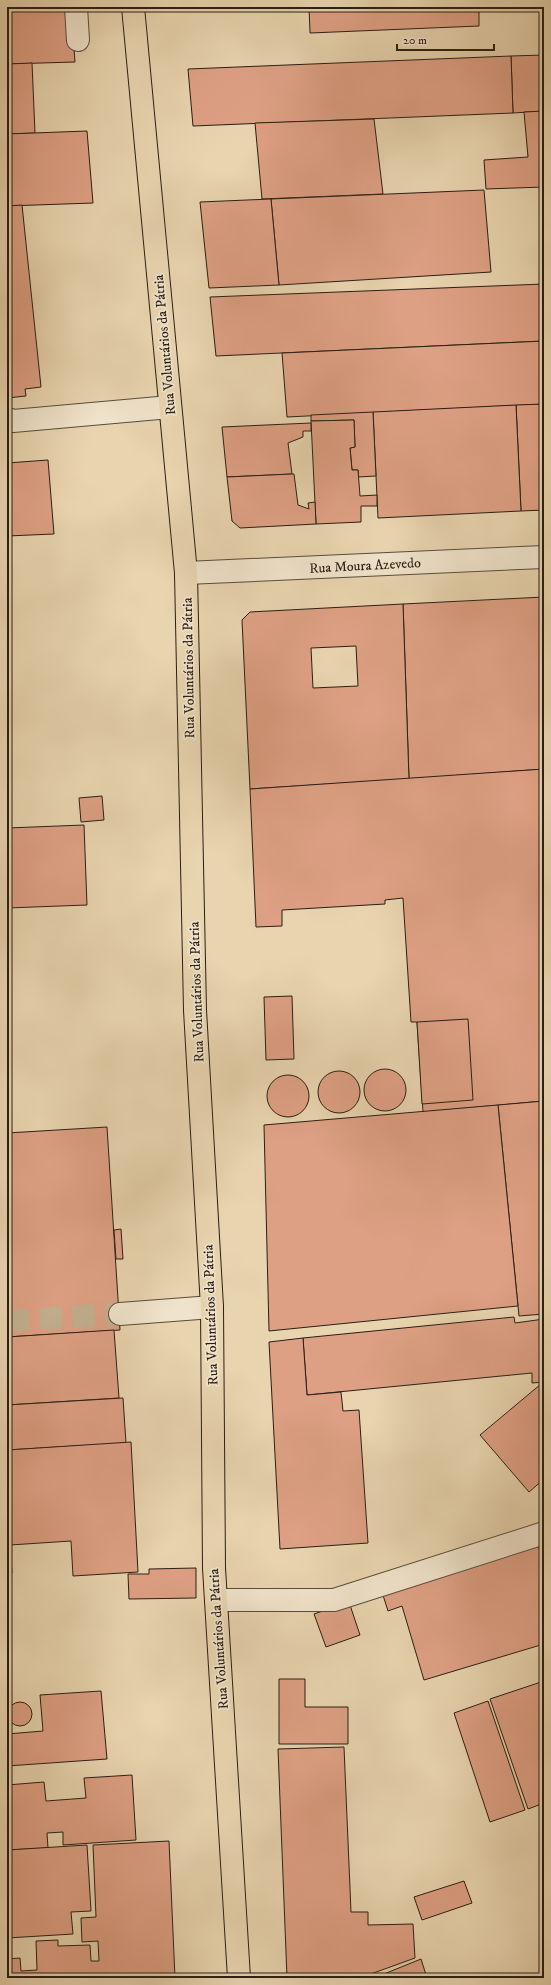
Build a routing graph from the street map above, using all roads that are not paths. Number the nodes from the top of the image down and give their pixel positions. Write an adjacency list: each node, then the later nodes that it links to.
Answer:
1 (76, 7): 3 (street)
2 (133, 7): 4 (main road, Rua Voluntários da Pátria)
3 (78, 40)
4 (170, 407): 5 (street); 7 (main road, Rua Voluntários da Pátria)
5 (7, 420)
6 (544, 557): 7 (street, Rua Moura Azevedo)
7 (186, 573): 8 (main road, Rua Voluntários da Pátria)
8 (212, 1307): 9 (street); 11 (main road, Rua Voluntários da Pátria)
9 (120, 1314)
10 (544, 1533): 11 (street)
11 (216, 1600): 12 (main road, Rua Voluntários da Pátria)
12 (239, 1978)

